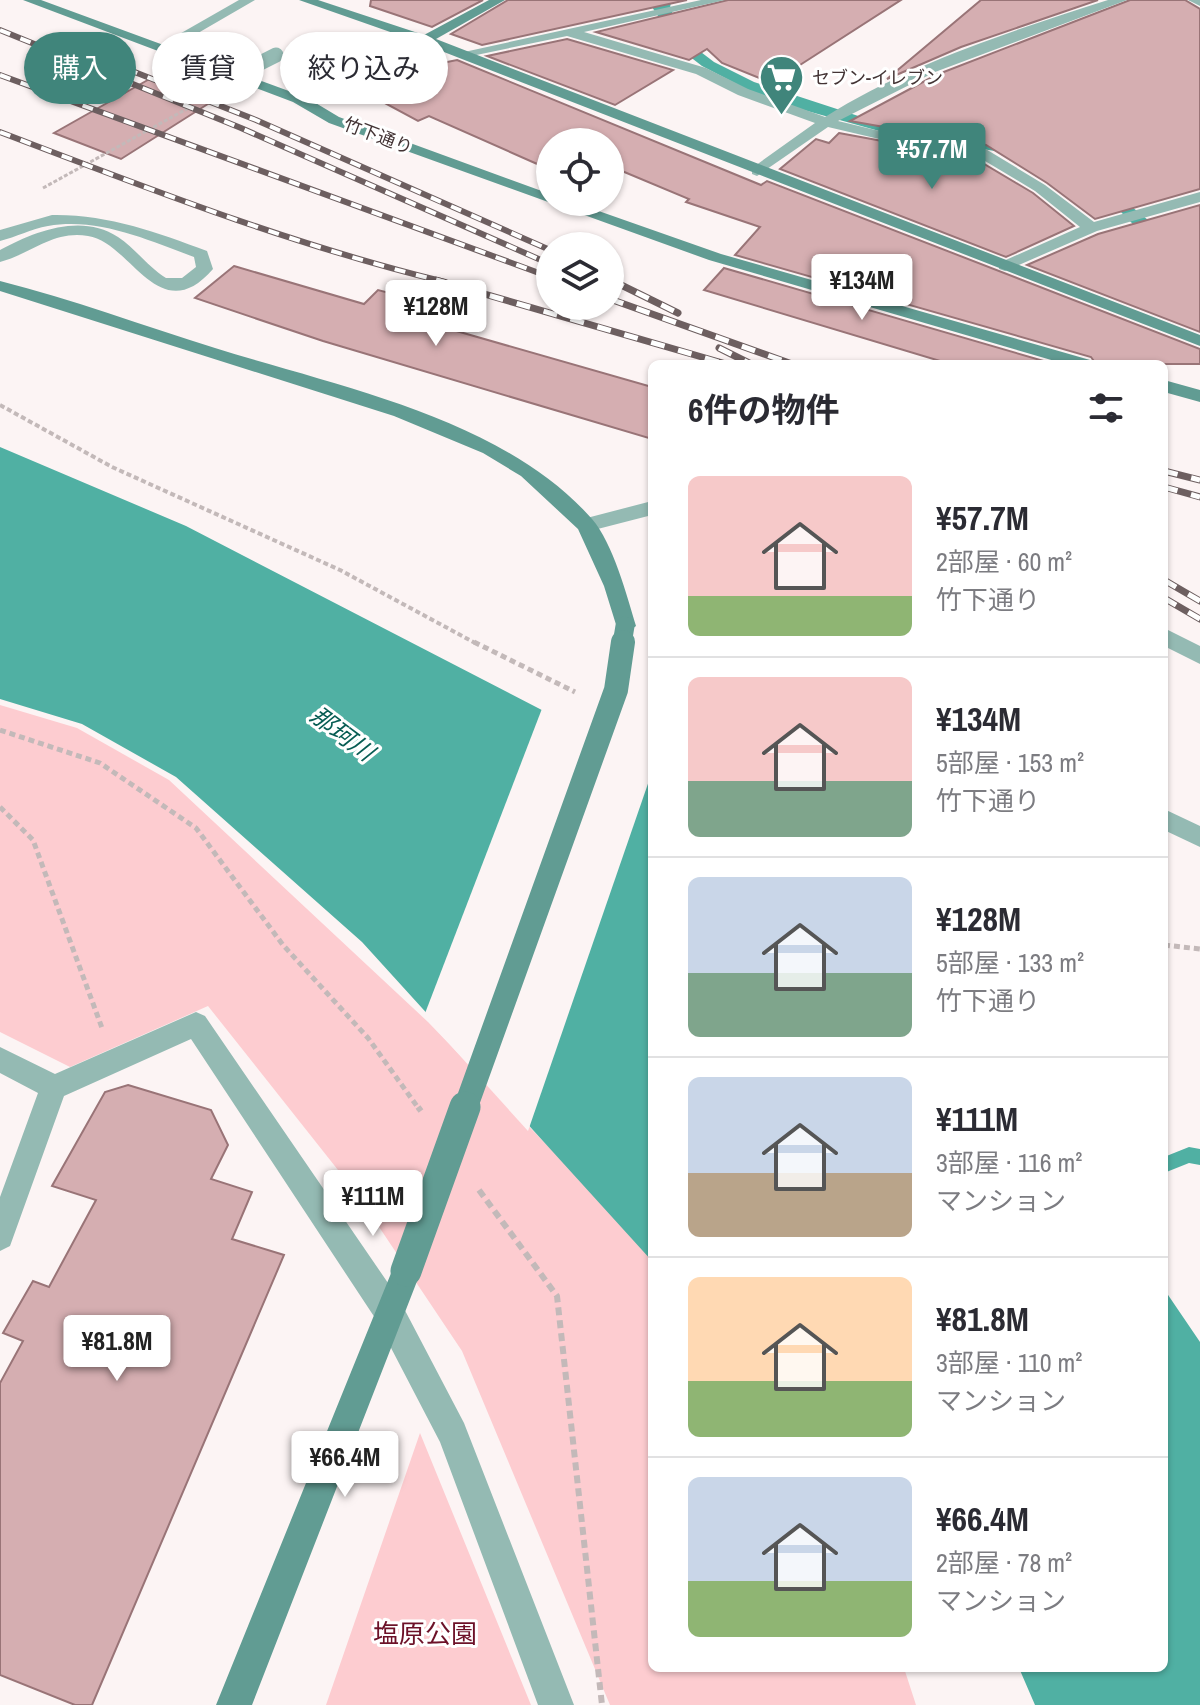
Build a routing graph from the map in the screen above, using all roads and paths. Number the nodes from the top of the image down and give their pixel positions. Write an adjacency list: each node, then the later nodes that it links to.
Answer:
1 (29, 0): 11 (main road, 竹下通り)
2 (249, 0): 7 (street)
3 (305, 0): 8 (main road)
4 (499, 0): 9 (main road)
5 (719, 0): 10 (street)
6 (1121, 0): 18 (street)
7 (191, 32)
8 (401, 32)
9 (440, 32)
10 (568, 32): 13 (street); 18 (street)
11 (152, 44)
12 (448, 49): 13 (main road)
13 (462, 54): 19 (main road)
14 (276, 55): 15 (street, bridge)
15 (264, 61)
16 (195, 104): 20 (path)
17 (307, 104): 21 (main road, 竹下通り)
18 (826, 122): 19 (street); 24 (street)
19 (757, 171): 27 (main road)
20 (35, 192)
21 (536, 194)
22 (1200, 197): 24 (street)
23 (598, 216): 30 (main road)
24 (1091, 228): 27 (street)
25 (0, 236): 26 (street)
26 (0, 257)
27 (1005, 266): 29 (main road)
28 (0, 286): 35 (main road)
29 (1200, 341)
30 (1070, 360)
31 (1168, 387): 32 (main road)
32 (1200, 396)
33 (0, 405): 38 (path)
34 (648, 509): 35 (street)
35 (586, 525): 51 (main road, bridge)
36 (1168, 638): 37 (street)
37 (1200, 656)
38 (579, 694)
39 (0, 730): 48 (path)
40 (0, 807): 46 (path)
41 (1168, 821): 42 (street)
42 (1200, 837)
43 (1168, 945): 44 (path)
44 (1200, 949)
45 (0, 1059): 47 (street)
46 (113, 1059): 47 (street); 51 (street)
47 (54, 1087): 50 (street)
48 (431, 1124)
49 (476, 1186): 54 (path)
50 (0, 1236)
51 (388, 1310): 52 (main road); 53 (street)
52 (234, 1705)
53 (556, 1705)
54 (602, 1705)

